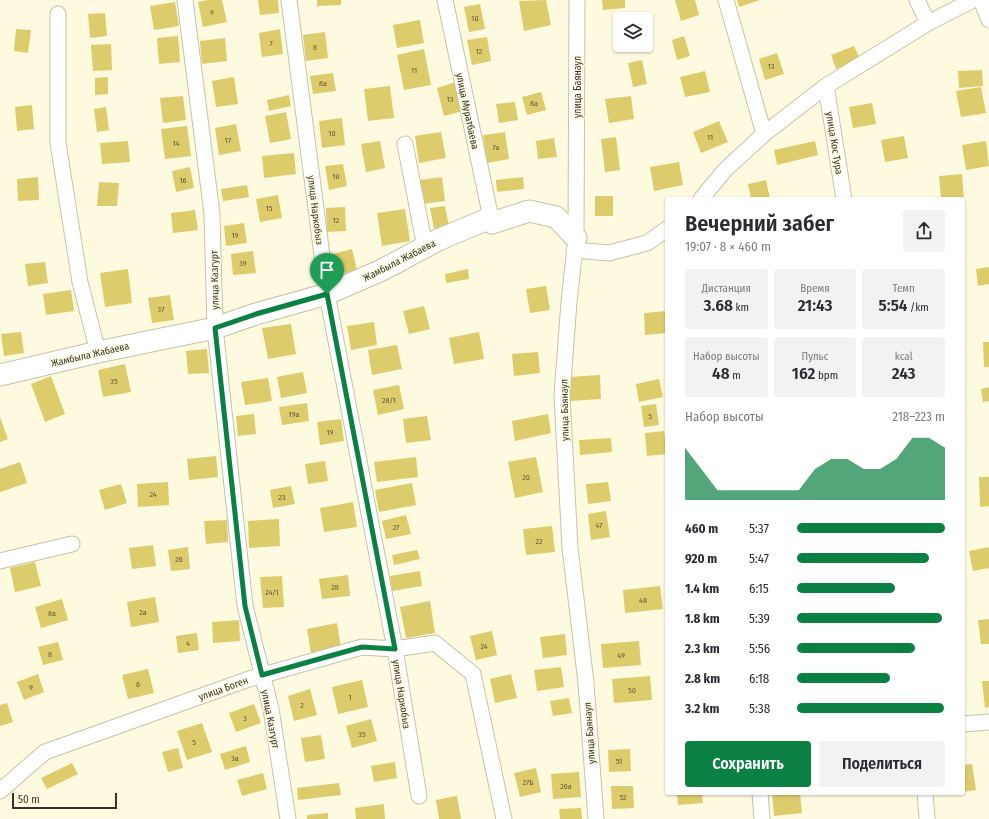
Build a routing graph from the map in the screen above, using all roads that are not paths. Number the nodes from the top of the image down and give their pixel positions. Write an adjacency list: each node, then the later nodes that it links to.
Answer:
1 (185, 0): 22 (street, улица Казгурт)
2 (289, 0): 21 (street, улица Наркобыз)
3 (445, 0): 17 (street, улица Муратбаева)
4 (577, 0): 19 (street, улица Баянаул)
5 (726, 0): 13 (street)
6 (917, 0): 11 (street)
7 (973, 0): 11 (street)
8 (981, 0): 10 (street)
9 (58, 14): 23 (street)
10 (989, 20)
11 (928, 23): 12 (street)
12 (826, 86): 13 (street); 16 (street, улица Кос Тура)
13 (764, 134): 15 (street)
14 (405, 144): 20 (street)
15 (703, 197)
16 (844, 197)
17 (492, 223): 19 (street, Жамбыла Жабаева); 20 (street, Жамбыла Жабаева)
18 (665, 230): 19 (street)
19 (575, 244): 37 (street, улица Баянаул)
20 (425, 247): 21 (street, Жамбыла Жабаева)
21 (327, 294): 22 (street, Жамбыла Жабаева); 27 (street, улица Наркобыз)
22 (215, 328): 23 (street, Жамбыла Жабаева); 28 (street, улица Казгурт)
23 (98, 352): 24 (street, Жамбыла Жабаева)
24 (0, 375)
25 (72, 544): 26 (street)
26 (0, 561)
27 (395, 649): 28 (street, улица Боген); 34 (street, улица Наркобыз); 36 (street, улица Боген)
28 (262, 675): 31 (street, улица Боген); 35 (street, улица Казгурт)
29 (989, 722): 30 (street)
30 (965, 724)
31 (0, 791)
32 (760, 795): 38 (street)
33 (925, 795): 39 (street)
34 (419, 796)
35 (288, 819)
36 (504, 819)
37 (596, 819)
38 (762, 819)
39 (927, 819)

